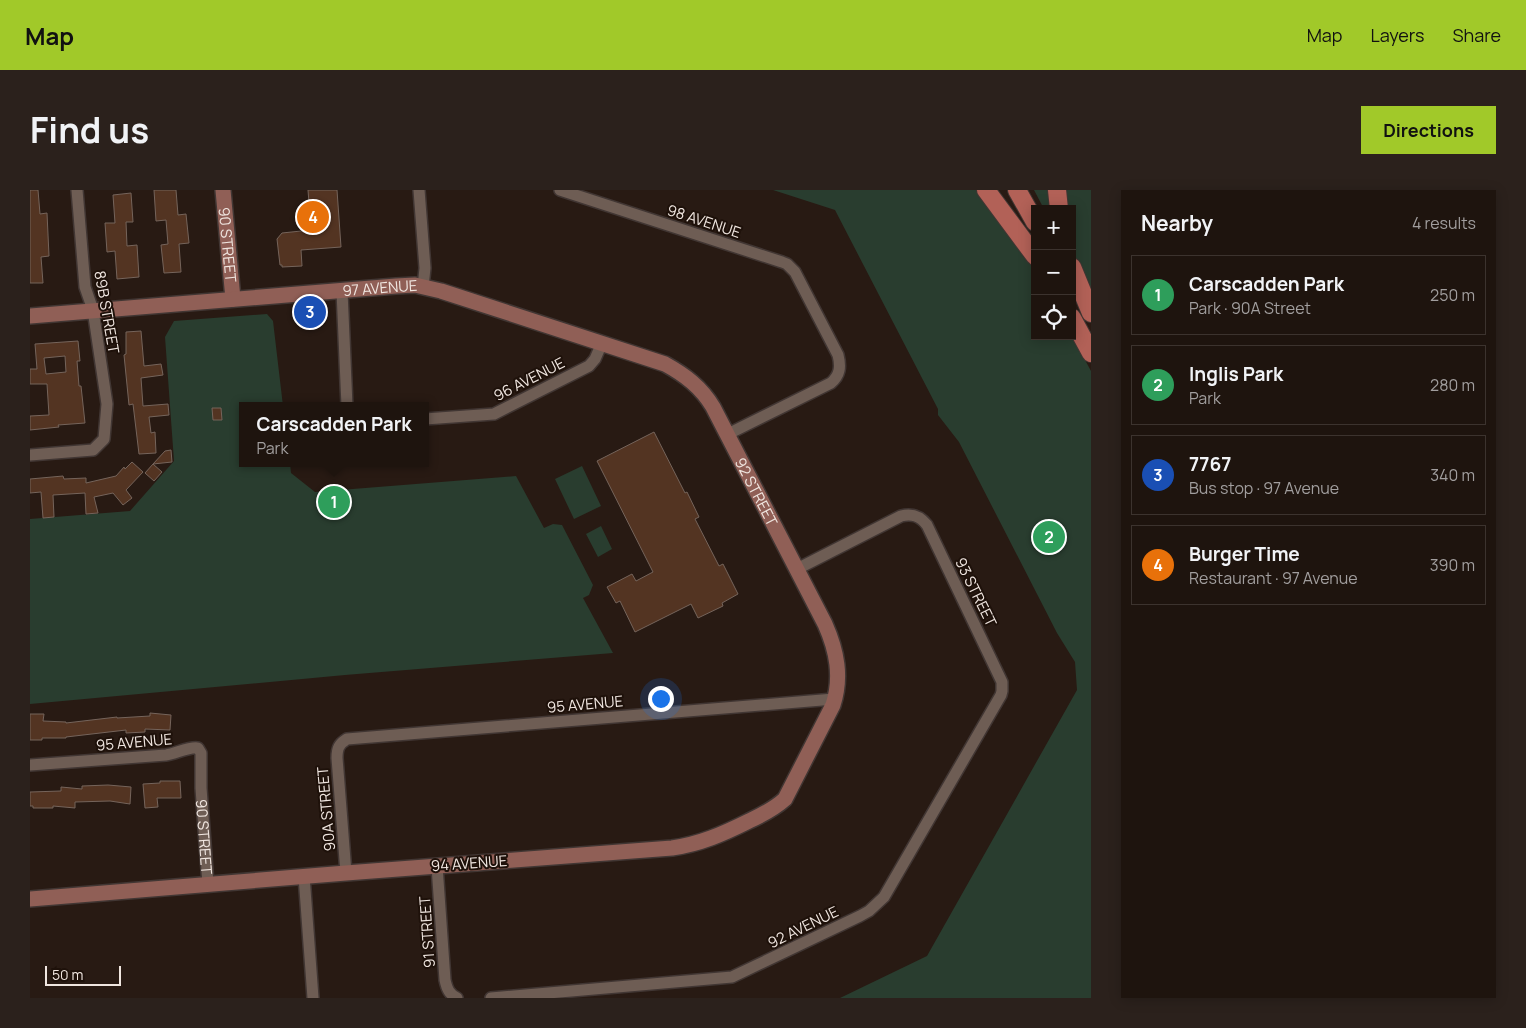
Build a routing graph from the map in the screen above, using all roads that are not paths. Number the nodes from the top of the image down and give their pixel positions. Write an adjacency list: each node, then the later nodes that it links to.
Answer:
1 (77, 190): 18 (street, 89B STREET)
2 (223, 190): 17 (street, 90 STREET)
3 (419, 190): 14 (street)
4 (560, 190): 27 (street, 98 AVENUE)
5 (986, 190): 12 (main road)
6 (999, 190): 11 (main road)
7 (1017, 190): 10 (main road)
8 (1057, 190): 9 (main road)
9 (1059, 205)
10 (1031, 215)
11 (1034, 250)
12 (1031, 251)
13 (1076, 277): 19 (main road)
14 (422, 287): 15 (street, 97 AVENUE); 23 (street, 97 AVENUE)
15 (342, 290): 17 (street, 97 AVENUE); 25 (street)
16 (1075, 295): 21 (main road)
17 (234, 299): 18 (street, 97 AVENUE)
18 (93, 310): 20 (street, 97 AVENUE); 28 (street, 89B STREET)
19 (1091, 313)
20 (30, 316)
21 (1091, 324)
22 (1076, 325): 24 (main road)
23 (602, 343): 26 (street, 96 AVENUE); 27 (street, 92 STREET)
24 (1091, 352)
25 (348, 402)
26 (429, 419)
27 (728, 434): 29 (street, 92 STREET)
28 (30, 455)
29 (797, 569): 30 (street, 93 STREET); 31 (street, 92 STREET)
30 (1003, 687): 42 (street, 92 AVENUE)
31 (834, 699): 32 (street, 95 AVENUE); 35 (street, 94 AVENUE)
32 (340, 744): 36 (street, 90A STREET)
33 (30, 765): 34 (street, 95 AVENUE)
34 (201, 788): 38 (street, 90 STREET)
35 (437, 866): 36 (street, 94 AVENUE); 40 (street, 91 STREET)
36 (346, 873): 37 (street, 94 AVENUE)
37 (304, 876): 38 (street, 94 AVENUE); 41 (street)
38 (208, 884): 39 (street, 94 AVENUE)
39 (30, 899)
40 (454, 997)
41 (313, 998)
42 (491, 998)

